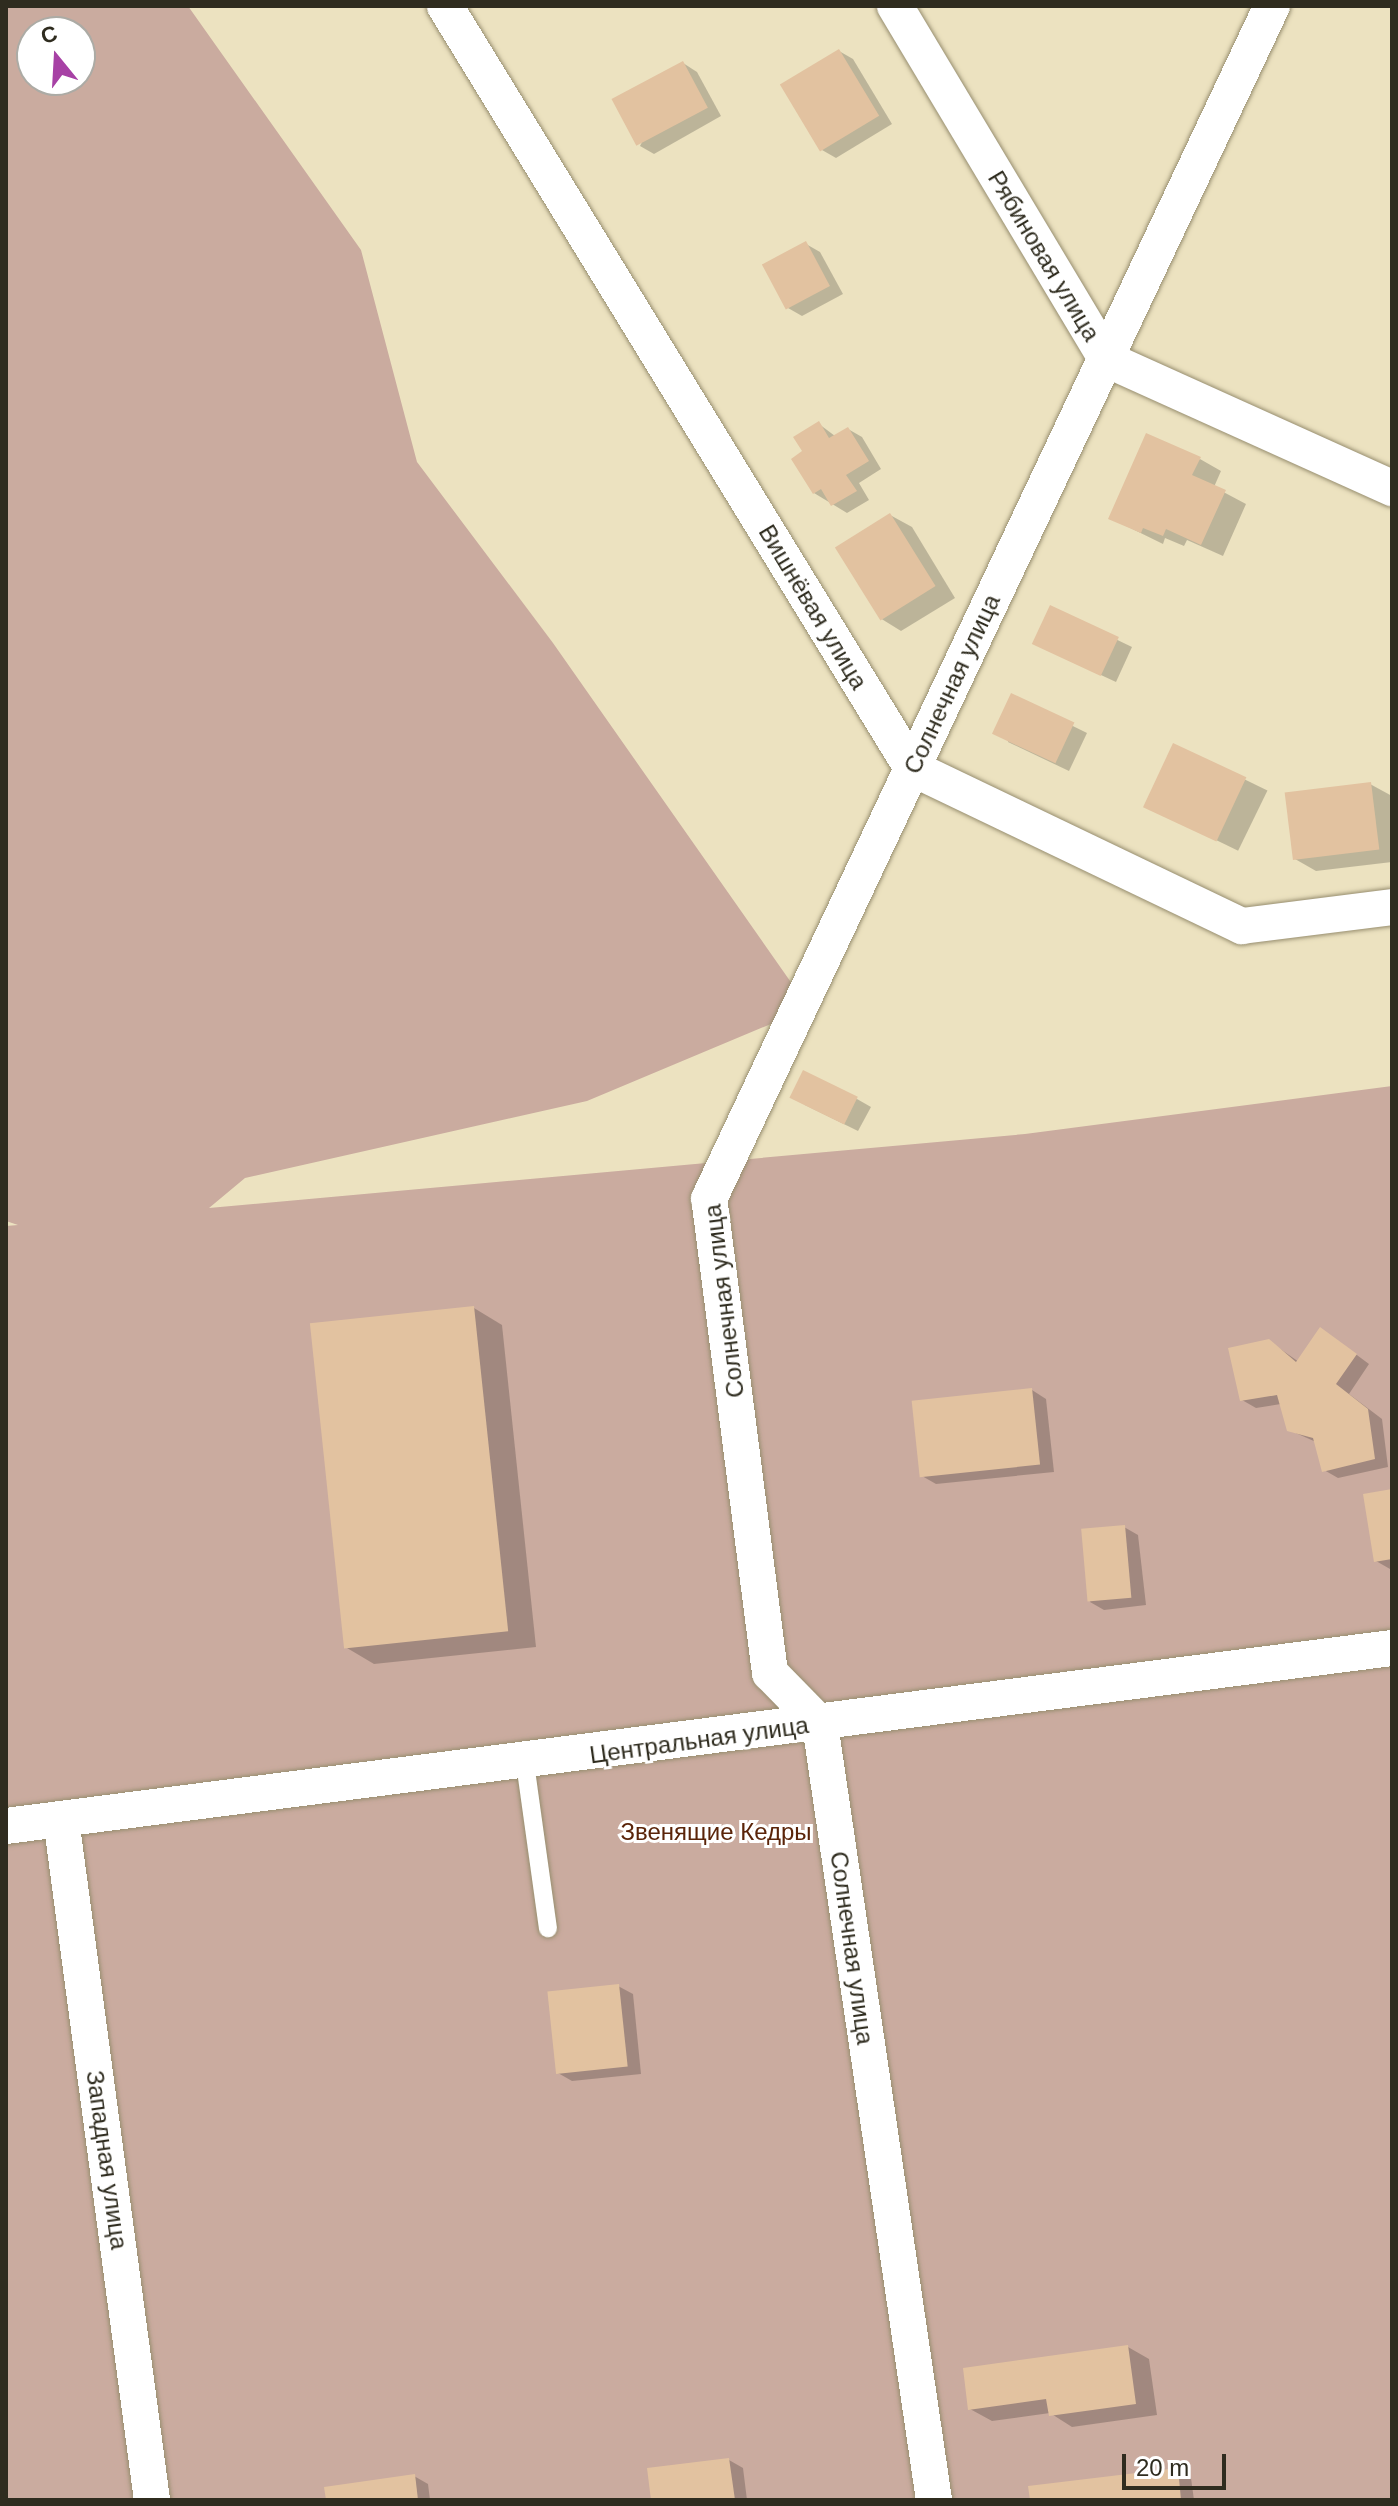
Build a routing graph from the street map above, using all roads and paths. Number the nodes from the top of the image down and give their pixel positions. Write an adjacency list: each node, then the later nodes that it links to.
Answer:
1 (445, 6): 6 (street, Вишнёвая улица)
2 (895, 6): 4 (street, Рябиновая улица)
3 (1272, 6): 4 (street, Солнечная улица)
4 (1106, 359): 5 (street, Рябиновая улица); 6 (street, Солнечная улица)
5 (1392, 488)
6 (912, 768): 7 (street); 9 (street, Солнечная улица)
7 (1392, 907)
8 (1392, 1648): 9 (street, Центральная улица)
9 (820, 1724): 10 (street, Центральная улица); 15 (street, Солнечная улица)
10 (525, 1763): 11 (street, Центральная улица); 13 (lane)
11 (61, 1819): 12 (street, Центральная улица); 14 (street, Западная улица)
12 (6, 1826)
13 (548, 1928)
14 (152, 2500)
15 (934, 2500)

